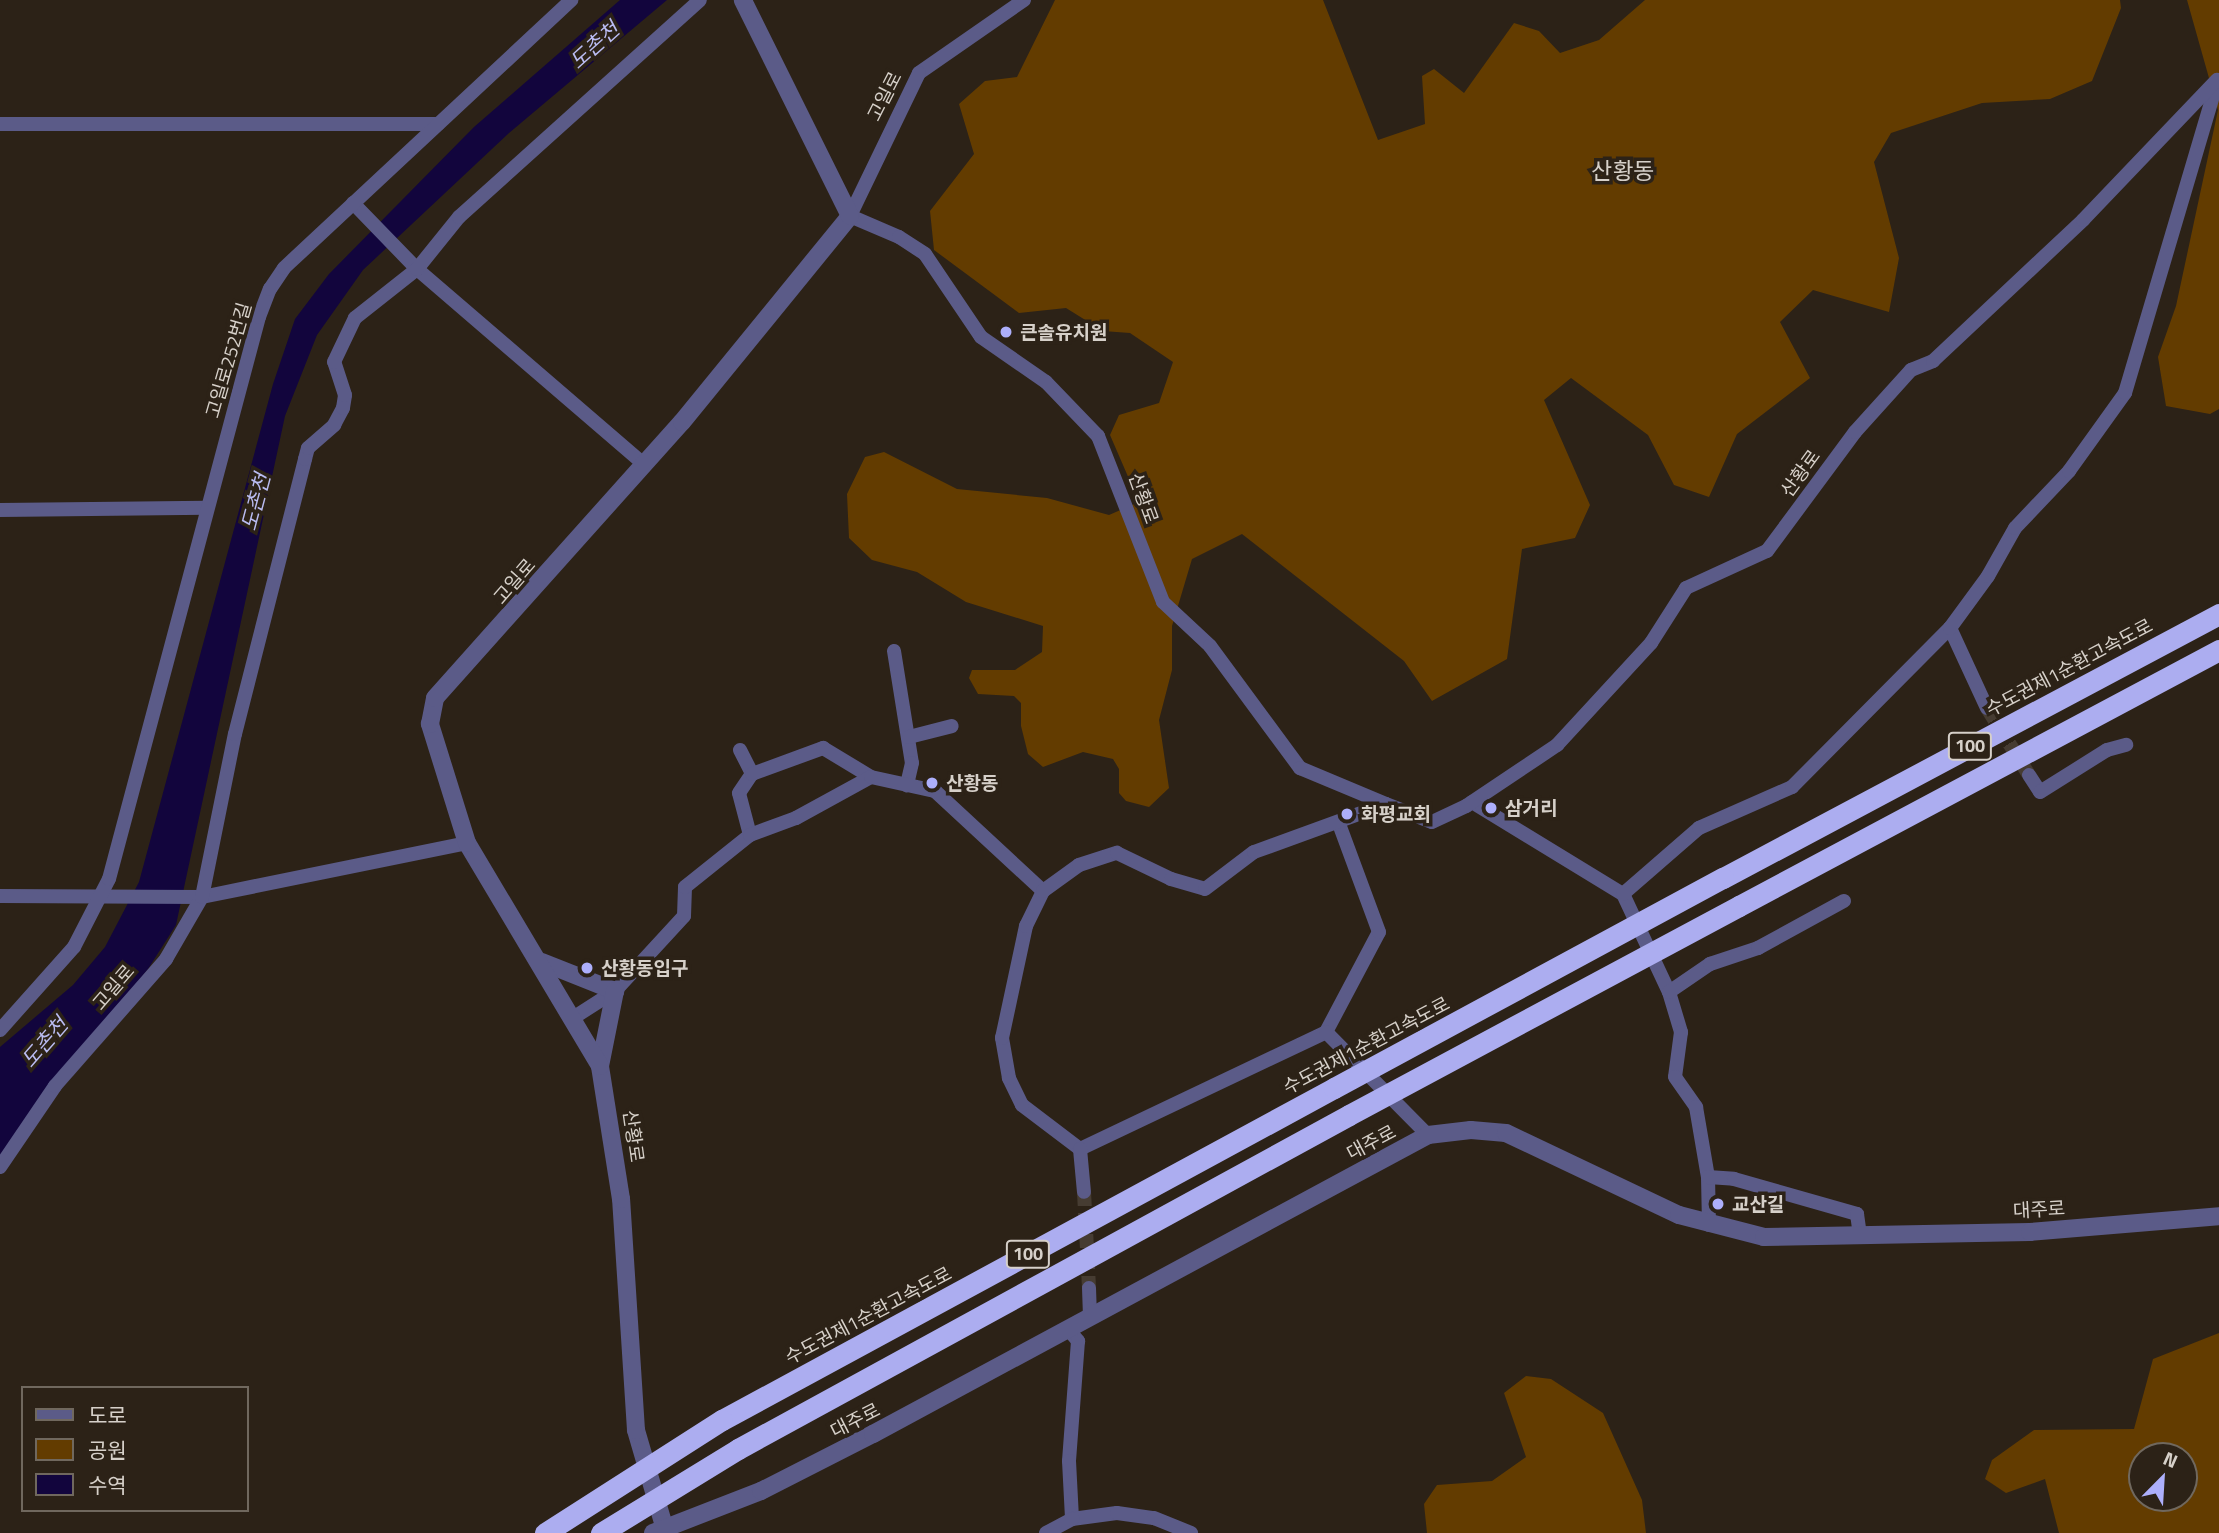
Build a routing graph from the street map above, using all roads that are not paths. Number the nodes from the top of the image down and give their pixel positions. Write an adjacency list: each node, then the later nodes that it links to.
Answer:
1 (571, 0): 7 (street, 고일로252번길)
2 (700, 0): 10 (street)
3 (743, 0): 9 (street)
4 (1024, 0): 9 (street, 고일로)
5 (2218, 76): 15 (street, 산황로); 27 (street, 산황로)
6 (0, 124): 7 (street)
7 (438, 124): 8 (street, 고일로252번길)
8 (353, 203): 10 (street); 12 (street, 고일로252번길)
9 (850, 216): 11 (street, 고일로); 28 (street, 산황로)
10 (414, 266): 11 (street); 35 (street, 고일로)
11 (644, 464): 31 (street, 고일로)
12 (207, 508): 13 (street); 36 (street, 고일로252번길)
13 (0, 510)
14 (2219, 614): 58 (highway, 수도권제1순환고속도로 / 100, bridge)
15 (1950, 628): 18 (street); 33 (street, 산황로)
16 (894, 650): 20 (street)
17 (2219, 650): 59 (highway, 100, bridge)
18 (1987, 708)
19 (952, 726): 20 (street)
20 (909, 737): 26 (street)
21 (2126, 745): 24 (street)
22 (740, 750): 23 (street)
23 (752, 774): 25 (street); 30 (street)
24 (2029, 775)
25 (871, 777): 26 (street); 30 (street)
26 (907, 786): 32 (street)
27 (1472, 802): 28 (street, 산황로); 33 (street)
28 (1386, 804): 29 (street)
29 (1339, 824): 32 (street); 43 (street)
30 (750, 835): 39 (street)
31 (467, 843): 35 (street); 38 (street, 고일로)
32 (1043, 891): 46 (street)
33 (1623, 894): 40 (street)
34 (0, 896): 36 (street)
35 (200, 897): 36 (street); 47 (street, 고일로)
36 (102, 898): 42 (street, 고일로252번길)
37 (1844, 901): 40 (street)
38 (541, 962): 39 (street); 41 (street, 고일로)
39 (615, 991): 41 (street); 44 (street)
40 (1669, 992): 48 (street)
41 (573, 1018): 44 (street, 산황로)
42 (0, 1030)
43 (1326, 1032): 45 (street); 46 (street)
44 (600, 1066): 57 (street, 산황로)
45 (1428, 1135): 51 (street, 대주로); 54 (street, 대주로)
46 (1080, 1149): 49 (street)
47 (0, 1167)
48 (1708, 1177): 51 (street); 52 (street)
49 (1084, 1192)
50 (2219, 1216): 52 (street, 대주로)
51 (1709, 1226): 52 (street, 대주로)
52 (1860, 1235)
53 (1089, 1288): 54 (street)
54 (1090, 1317): 55 (street, 대주로)
55 (1068, 1329): 56 (street); 57 (street, 대주로)
56 (1072, 1519): 60 (street); 61 (street)
57 (659, 1530)
58 (545, 1533)
59 (601, 1533)
60 (1046, 1533)
61 (1191, 1533)

